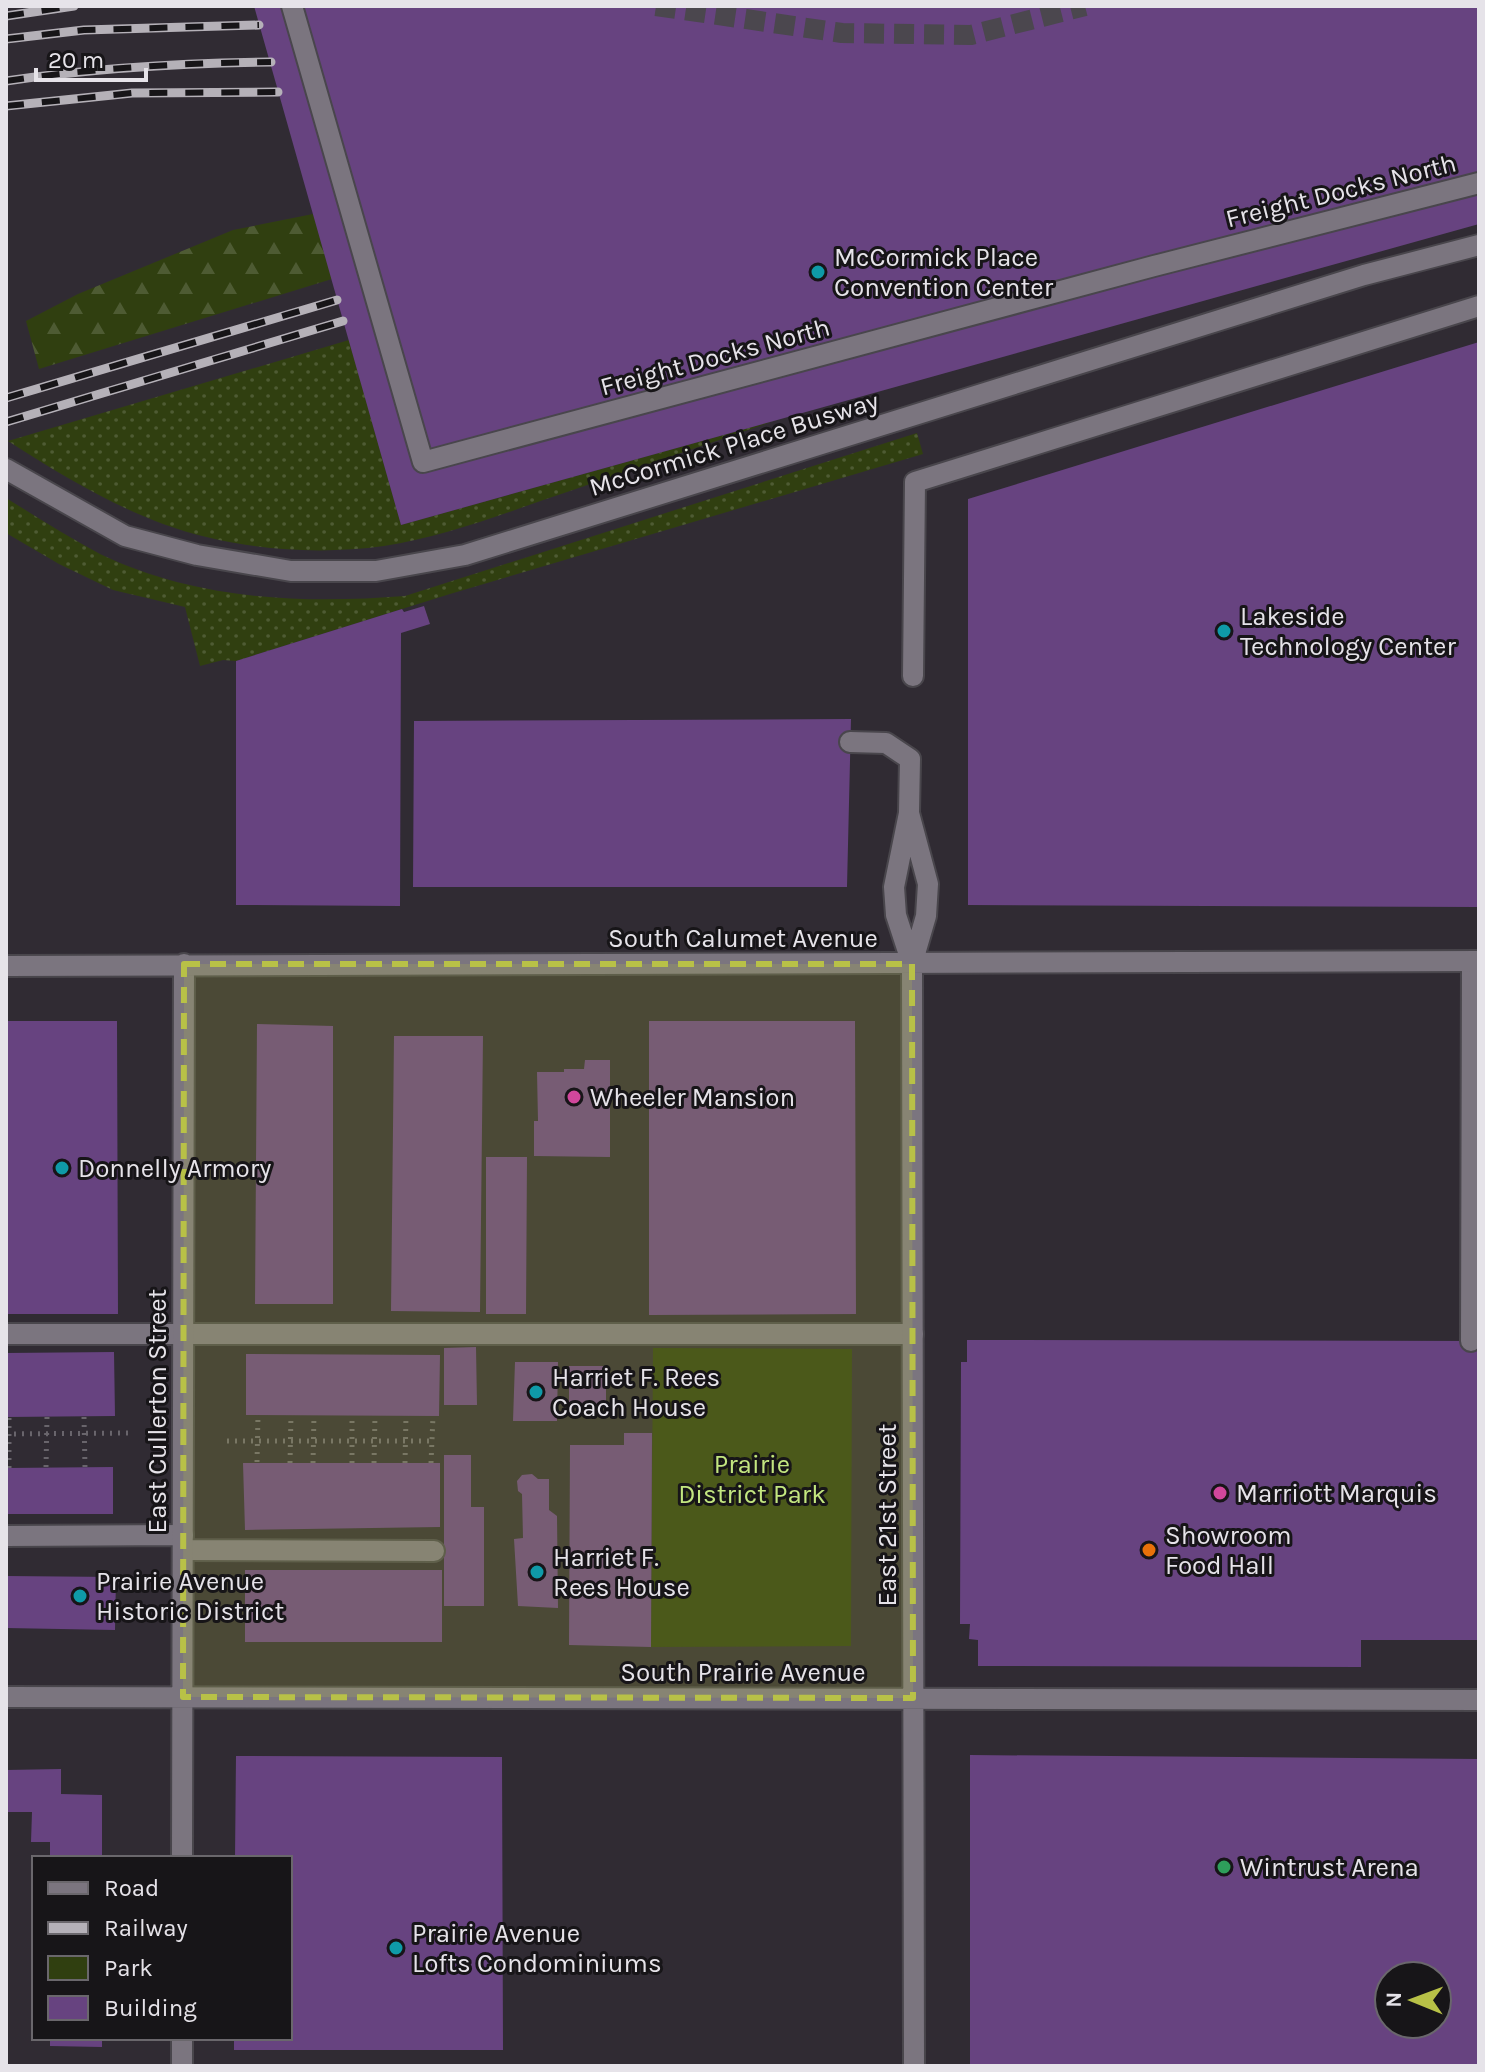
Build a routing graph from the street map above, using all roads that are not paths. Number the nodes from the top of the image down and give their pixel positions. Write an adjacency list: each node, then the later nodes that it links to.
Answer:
1 (292, 6): 2 (street, Freight Docks North)
2 (1479, 183)
3 (1479, 245): 5 (street, McCormick Place Busway)
4 (1479, 306): 6 (street)
5 (6, 469)
6 (913, 676)
7 (850, 742): 8 (street, East 21st Street)
8 (909, 813): 11 (street, East 21st Street); 11 (street, East 21st Street)
9 (1475, 961): 11 (street, South Calumet Avenue); 16 (street)
10 (184, 964): 11 (street, South Calumet Avenue); 12 (street, South Calumet Avenue); 14 (street, East Cullerton Street)
11 (912, 964): 15 (street, East 21st Street)
12 (6, 966)
13 (6, 1334): 14 (street)
14 (184, 1334): 15 (street); 18 (street, East Cullerton Street)
15 (913, 1334): 22 (street, East 21st Street)
16 (1471, 1341)
17 (6, 1536): 18 (street)
18 (183, 1542): 19 (street); 21 (street, East Cullerton Street)
19 (434, 1551)
20 (6, 1697): 21 (street, South Prairie Avenue)
21 (183, 1697): 22 (street, South Prairie Avenue); 24 (street, East Cullerton Street)
22 (913, 1698): 23 (street, South Prairie Avenue); 27 (street, East 21st Street)
23 (1479, 1700)
24 (182, 1856)
25 (182, 2040): 26 (street)
26 (182, 2066)
27 (914, 2066)

